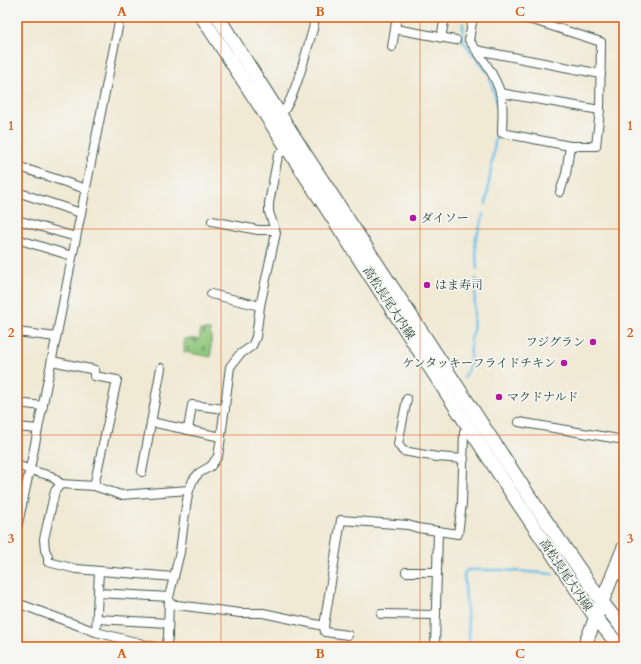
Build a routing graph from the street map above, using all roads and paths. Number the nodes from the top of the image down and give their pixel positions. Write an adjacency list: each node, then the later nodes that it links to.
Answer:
1 (120, 17): 21 (street)
2 (202, 17): 17 (main road, 高松長尾大内線)
3 (218, 17): 17 (main road, 高松長尾大内線)
4 (315, 17): 17 (street)
5 (397, 17): 9 (street)
6 (445, 17): 10 (street)
7 (473, 17): 13 (street)
8 (518, 17): 14 (street)
9 (395, 29): 10 (street); 12 (street)
10 (441, 38): 11 (street)
11 (456, 40)
12 (392, 47)
13 (476, 50): 14 (street); 15 (street)
14 (601, 74): 16 (street)
15 (500, 93): 16 (street); 19 (street)
16 (600, 110): 19 (street)
17 (276, 119): 18 (main road, 高松長尾大内線)
18 (291, 143): 27 (street); 44 (main road, 高松長尾大内線); 66 (main road, 高松長尾大内線)
19 (570, 146): 23 (street)
20 (17, 166): 21 (street)
21 (86, 189): 24 (street)
22 (17, 192): 24 (street)
23 (560, 192)
24 (81, 213): 28 (street)
25 (17, 220): 28 (street)
26 (212, 221): 27 (street)
27 (275, 230): 32 (street)
28 (76, 237): 30 (street)
29 (17, 239): 30 (street)
30 (72, 256): 34 (street)
31 (211, 294): 32 (street)
32 (260, 306): 40 (street)
33 (17, 332): 34 (street)
34 (56, 337): 35 (street)
35 (52, 362): 39 (street); 54 (street)
36 (161, 368): 41 (street)
37 (407, 399): 49 (street)
38 (17, 403): 39 (street)
39 (43, 406): 45 (street)
40 (224, 409): 46 (street); 47 (street)
41 (151, 422): 46 (street); 52 (street)
42 (519, 422): 48 (street)
43 (17, 427): 45 (street)
44 (470, 428): 49 (street); 70 (main road, 高松長尾大内線)
45 (38, 429): 51 (street)
46 (188, 430): 47 (street)
47 (221, 437): 55 (street)
48 (624, 440)
49 (464, 459): 57 (street)
50 (17, 465): 51 (street)
51 (30, 470): 53 (street); 56 (street)
52 (142, 472)
53 (61, 484): 54 (street); 59 (street)
54 (94, 486): 55 (street)
55 (189, 490): 63 (street)
56 (17, 528)
57 (438, 531): 61 (street); 73 (street)
58 (624, 546): 62 (main road)
59 (99, 571): 63 (street); 64 (street)
60 (406, 572): 61 (street)
61 (437, 572): 69 (street)
62 (619, 575): 66 (main road)
63 (174, 577): 65 (street)
64 (98, 593): 65 (street); 71 (street)
65 (169, 600): 72 (street); 73 (street)
66 (602, 602): 70 (main road); 74 (main road, 高松長尾大内線)
67 (17, 603): 75 (street)
68 (381, 614): 69 (street)
69 (436, 615): 79 (street)
70 (596, 618): 80 (main road); 81 (main road, 高松長尾大内線)
71 (97, 619): 72 (street); 75 (street)
72 (168, 623): 78 (street)
73 (324, 626): 76 (street)
74 (624, 630)
75 (96, 632): 77 (street)
76 (348, 635)
77 (155, 647)
78 (166, 647)
79 (435, 647)
80 (584, 647)
81 (620, 647)

